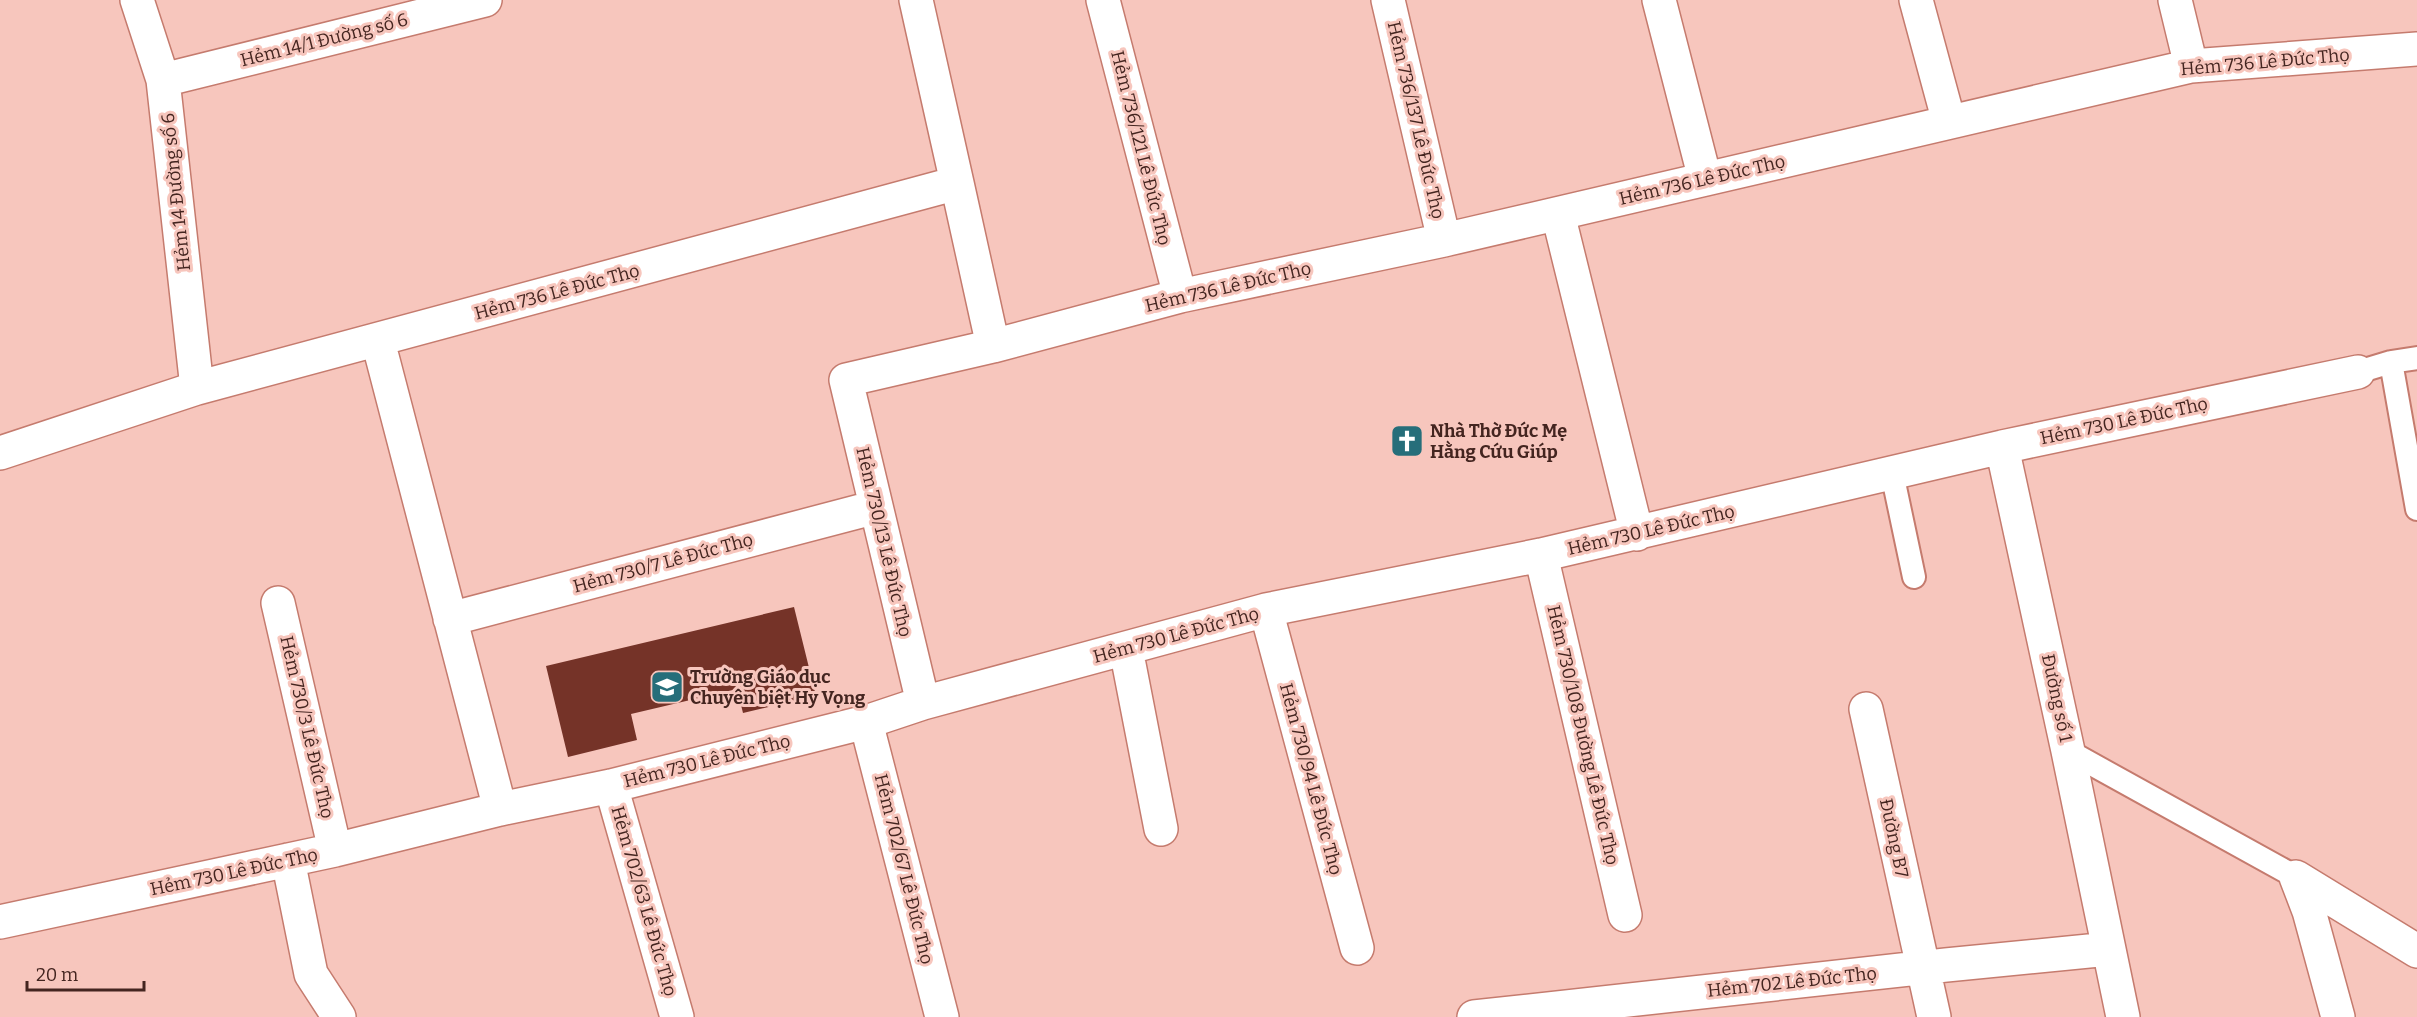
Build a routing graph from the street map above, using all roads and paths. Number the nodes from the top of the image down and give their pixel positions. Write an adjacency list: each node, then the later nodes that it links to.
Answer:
1 (137, 0): 11 (street, Hẻm 14 Đường số 6)
2 (485, 0): 11 (street, Hẻm 14/1 Đường số 6)
3 (916, 0): 14 (street)
4 (1103, 0): 17 (street, Hẻm 736/121 Lê Đức Thọ)
5 (1388, 0): 16 (street, Hẻm 736/137 Lê Đức Thọ)
6 (1659, 0): 13 (street)
7 (1916, 0): 12 (street)
8 (2175, 0): 10 (street)
9 (2417, 49): 10 (street, Hẻm 736 Lê Đức Thọ)
10 (2191, 66): 12 (street, Hẻm 736 Lê Đức Thọ)
11 (163, 80): 24 (street, Hẻm 14 Đường số 6)
12 (1949, 122): 13 (street, Hẻm 736 Lê Đức Thọ)
13 (1704, 179): 15 (street, Hẻm 736 Lê Đức Thọ)
14 (957, 183): 18 (street, Hẻm 736 Lê Đức Thọ); 19 (street)
15 (1558, 213): 16 (street, Hẻm 736 Lê Đức Thọ); 30 (street)
16 (1444, 240): 17 (street, Hẻm 736 Lê Đức Thọ)
17 (1180, 296): 19 (street, Hẻm 736 Lê Đức Thọ)
18 (378, 340): 24 (street, Hẻm 736 Lê Đức Thọ); 35 (street)
19 (993, 346): 23 (street, Hẻm 736 Lê Đức Thọ)
20 (2417, 358): 21 (lane)
21 (2391, 362): 22 (lane); 29 (lane)
22 (2358, 372): 25 (street, Hẻm 730 Lê Đức Thọ)
23 (846, 380): 28 (street, Hẻm 730/13 Lê Đức Thọ)
24 (197, 388): 26 (street, Hẻm 736 Lê Đức Thọ)
25 (2002, 447): 27 (street, Hẻm 730 Lê Đức Thọ); 40 (street, Đường số 1)
26 (0, 453)
27 (1892, 473): 30 (street, Hẻm 730 Lê Đức Thọ); 32 (lane)
28 (876, 507): 35 (street, Hẻm 730/7 Lê Đức Thọ); 37 (street, Hẻm 730/13 Lê Đức Thọ)
29 (2417, 509)
30 (1637, 534): 31 (street, Hẻm 730 Lê Đức Thọ)
31 (1541, 555): 34 (street, Hẻm 730 Lê Đức Thọ); 47 (street, Hẻm 730/108 Đường Lê Đức Thọ)
32 (1914, 577)
33 (278, 603): 44 (street, Hẻm 730/3 Lê Đức Thọ)
34 (1266, 610): 36 (street, Hẻm 730 Lê Đức Thọ); 49 (street, Hẻm 730/94 Lê Đức Thọ)
35 (450, 620): 42 (street)
36 (1126, 649): 37 (street, Hẻm 730 Lê Đức Thọ); 43 (street)
37 (922, 703): 39 (street, Hẻm 730 Lê Đức Thọ)
38 (1866, 709): 52 (street, Đường B7)
39 (866, 722): 41 (street, Hẻm 730 Lê Đức Thọ); 56 (street, Hẻm 702/67 Lê Đức Thọ)
40 (2068, 751): 46 (lane); 50 (street, Đường số 1)
41 (611, 786): 42 (street, Hẻm 730 Lê Đức Thọ); 55 (street, Hẻm 702/63 Lê Đức Thọ)
42 (500, 809): 44 (street, Hẻm 730 Lê Đức Thọ)
43 (1161, 829)
44 (335, 850): 45 (street, Hẻm 730 Lê Đức Thọ)
45 (288, 860): 48 (street, Hẻm 730 Lê Đức Thọ); 54 (street)
46 (2296, 877): 51 (street); 60 (street)
47 (1625, 915)
48 (0, 922)
49 (1357, 948)
50 (2109, 949): 52 (street, Hẻm 702 Lê Đức Thọ); 59 (street, Đường số 1)
51 (2417, 951)
52 (1922, 968): 53 (street, Hẻm 702 Lê Đức Thọ); 58 (street, Đường B7)
53 (1677, 1006): 57 (street, Hẻm 702 Lê Đức Thọ)
54 (339, 1017)
55 (677, 1017)
56 (942, 1017)
57 (1474, 1017)
58 (1934, 1017)
59 (2123, 1017)
60 (2338, 1017)

